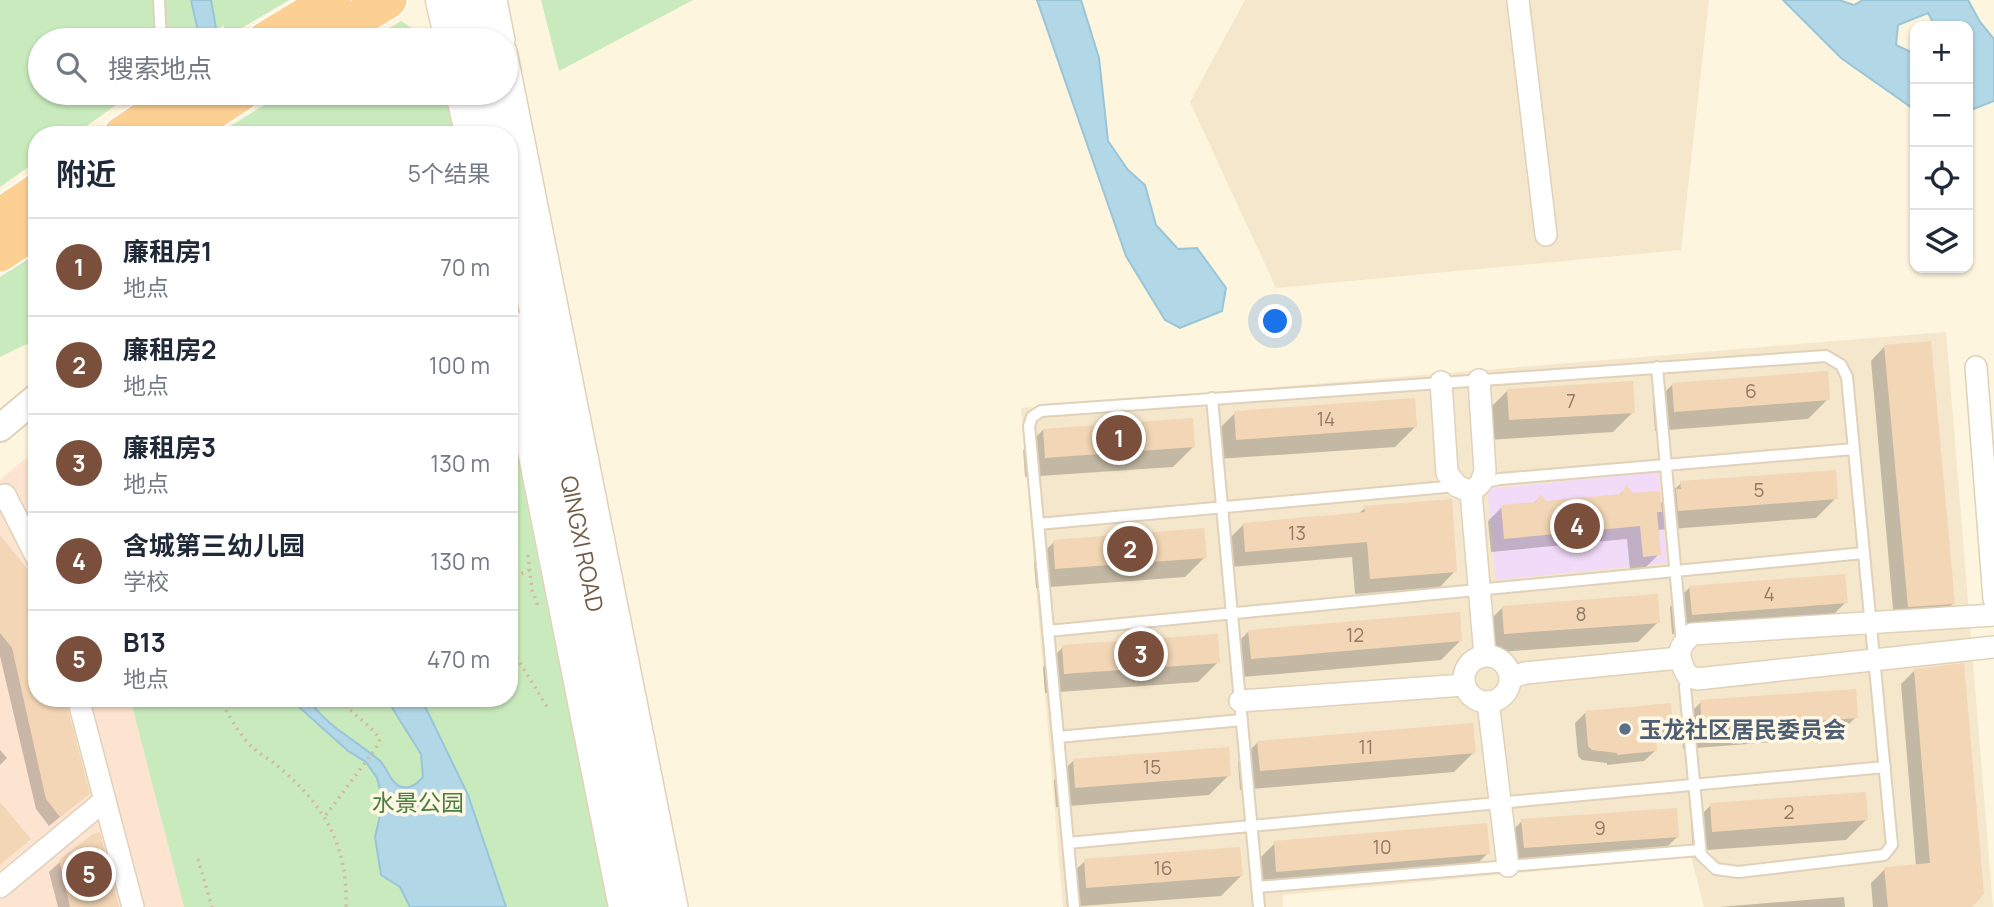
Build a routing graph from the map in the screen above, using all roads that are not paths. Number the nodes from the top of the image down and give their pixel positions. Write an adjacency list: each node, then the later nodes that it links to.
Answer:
1 (159, 0): 8 (lane)
2 (332, 0): 9 (highway)
3 (388, 0): 10 (highway)
4 (442, 0): 11 (main road)
5 (473, 0): 12 (main road)
6 (496, 0): 13 (street)
7 (1518, 0): 27 (street)
8 (160, 28)
9 (286, 28)
10 (342, 28)
11 (448, 28)
12 (479, 28)
13 (502, 28)
14 (167, 105): 19 (highway)
15 (222, 105): 20 (highway)
16 (466, 105): 21 (main road)
17 (494, 105): 22 (main road)
18 (517, 105): 75 (street)
19 (136, 126)
20 (190, 126)
21 (470, 126)
22 (498, 126)
23 (28, 198): 24 (highway)
24 (0, 217)
25 (518, 223): 74 (main road, QINGXI ROAD)
26 (28, 234): 28 (highway)
27 (1546, 235)
28 (0, 253)
29 (1976, 367): 47 (street)
30 (1657, 368): 32 (lane); 37 (lane); 38 (lane)
31 (518, 370): 73 (main road, QINGXI ROAD)
32 (1479, 380): 33 (lane); 39 (street)
33 (1441, 382): 34 (lane); 39 (street)
34 (1212, 398): 41 (lane); 42 (lane)
35 (28, 405): 36 (street)
36 (0, 428)
37 (1854, 449): 38 (lane); 44 (lane)
38 (1666, 465): 39 (lane); 45 (lane)
39 (1470, 487): 41 (lane); 46 (street)
40 (0, 499): 43 (street)
41 (1222, 507): 42 (lane); 48 (lane)
42 (1038, 524): 51 (lane)
43 (28, 540)
44 (1864, 553): 45 (lane); 50 (lane)
45 (1675, 571): 46 (lane); 54 (lane)
46 (1479, 590): 48 (lane); 53 (street)
47 (1994, 599)
48 (1232, 614): 51 (lane); 60 (lane)
49 (1994, 615): 50 (street)
50 (1870, 622): 54 (street); 55 (lane)
51 (1048, 631): 61 (lane)
52 (1994, 647): 55 (street)
53 (1485, 656): 56 (street); 57 (street)
54 (1682, 659): 55 (street); 56 (street); 63 (lane)
55 (1875, 660): 62 (lane)
56 (1510, 678): 58 (street)
57 (1464, 685): 58 (street); 60 (street)
58 (1488, 702): 65 (street)
59 (80, 707): 64 (street)
60 (1241, 711): 61 (lane); 66 (lane)
61 (1058, 737): 67 (lane)
62 (1885, 767): 63 (lane); 68 (lane)
63 (1695, 785): 65 (lane); 68 (lane)
64 (105, 800): 70 (street); 72 (street)
65 (1500, 803): 66 (lane); 69 (street)
66 (1251, 826): 67 (lane); 71 (lane)
67 (1068, 843): 76 (lane)
68 (1700, 850): 69 (lane)
69 (1508, 866): 71 (lane)
70 (0, 887)
71 (1257, 887): 77 (lane)
72 (133, 907)
73 (625, 907)
74 (656, 907)
75 (677, 907)
76 (1074, 907)
77 (1259, 907)

